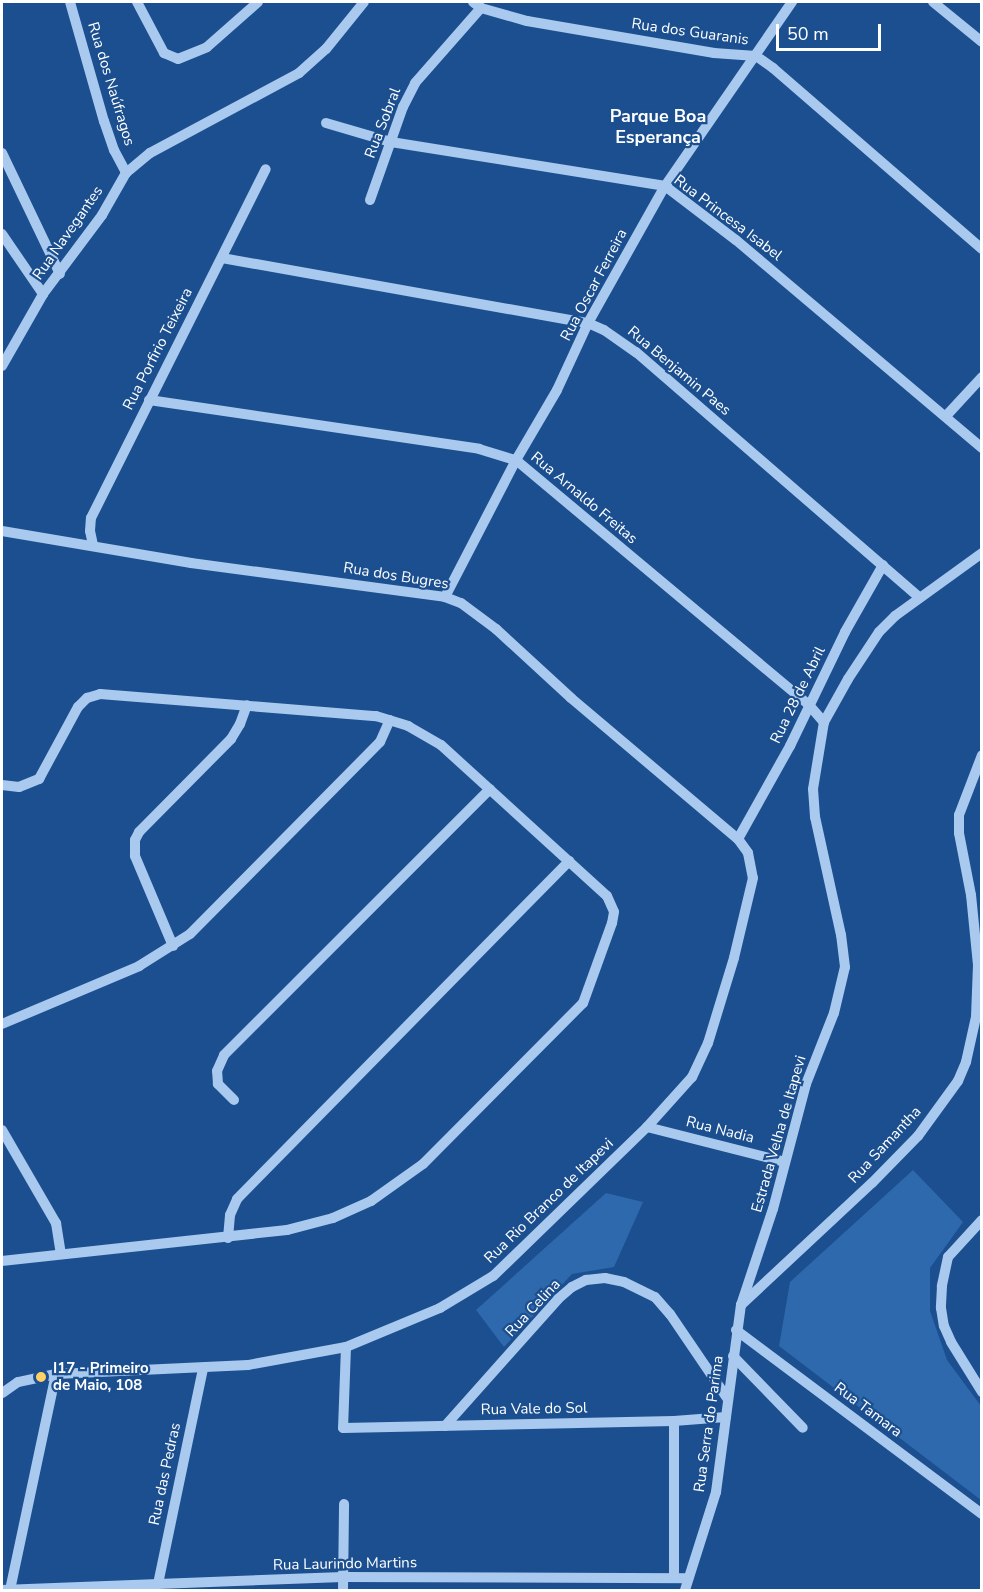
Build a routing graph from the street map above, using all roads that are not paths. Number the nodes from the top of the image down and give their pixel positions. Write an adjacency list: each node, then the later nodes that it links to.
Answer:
1 (70, 2): 14 (street, Rua dos Naúfragos)
2 (137, 2): 3 (street)
3 (258, 2)
4 (364, 2): 14 (street, Rua Navegantes)
5 (792, 2): 9 (street, Rua Oscar Ferreira)
6 (933, 2): 8 (street)
7 (477, 5): 9 (street, Rua dos Guaranis); 11 (street, Rua Sobral)
8 (981, 42)
9 (756, 56): 15 (street, Rua Oscar Ferreira); 18 (street, Rua dos Guaranis)
10 (326, 123): 11 (street, Rua Princesa Isabel)
11 (390, 142): 15 (street, Rua Princesa Isabel); 16 (street, Rua Sobral)
12 (2, 153): 20 (street)
13 (266, 169): 19 (street, Rua Porfirio Teixeira)
14 (126, 173): 20 (street, Rua Navegantes)
15 (665, 186): 22 (street, Rua Oscar Ferreira); 26 (street, Rua Princesa Isabel)
16 (370, 200)
17 (2, 234): 21 (street)
18 (981, 249)
19 (222, 258): 22 (street, Rua Benjamin Paes); 25 (street, Rua Porfirio Teixeira)
20 (60, 273): 21 (street, Rua Navegantes)
21 (43, 294): 23 (street, Rua Navegantes)
22 (588, 323): 28 (street, Rua Oscar Ferreira); 32 (street, Rua Benjamin Paes)
23 (2, 366)
24 (981, 377): 26 (street)
25 (149, 400): 28 (street, Rua Arnaldo Freitas); 30 (street, Rua Porfirio Teixeira)
26 (946, 416): 27 (street, Rua Princesa Isabel)
27 (981, 448)
28 (516, 460): 33 (street, Rua Oscar Ferreira); 36 (street, Rua Arnaldo Freitas)
29 (2, 531): 30 (street, Rua dos Bugres)
30 (93, 545): 33 (street, Rua dos Bugres)
31 (981, 553): 34 (street, Estrada Velha de Itapevi)
32 (883, 565): 34 (street, Rua Benjamin Paes); 36 (street, Rua 28 de Abril)
33 (445, 597): 42 (street, Rua dos Bugres)
34 (919, 597): 38 (street, Estrada Velha de Itapevi)
35 (247, 705): 37 (street); 40 (street); 44 (street)
36 (809, 705): 38 (street, Rua Arnaldo Freitas); 42 (street, Rua 28 de Abril)
37 (390, 720): 41 (street); 44 (street)
38 (824, 722): 50 (street, Estrada Velha de Itapevi)
39 (981, 755): 55 (street, Rua Samantha)
40 (2, 785)
41 (490, 789): 43 (street); 46 (street)
42 (738, 839): 47 (street, Rua Rio Branco de Itapevi)
43 (569, 861): 52 (street); 52 (street)
44 (174, 946): 45 (street)
45 (2, 1024)
46 (234, 1100)
47 (648, 1127): 50 (street, Rua Nadia); 57 (street, Rua Rio Branco de Itapevi)
48 (2, 1130): 49 (street)
49 (6, 1149): 53 (street)
50 (785, 1162): 55 (street, Estrada Velha de Itapevi)
51 (981, 1220): 61 (street)
52 (228, 1238): 53 (street)
53 (61, 1254): 54 (street)
54 (2, 1261)
55 (741, 1305): 56 (street, Estrada Velha de Itapevi)
56 (736, 1330): 58 (street, Rua Serra do Parima); 69 (street, Rua Tamara)
57 (346, 1347): 59 (street, Rua Rio Branco de Itapevi); 66 (street, Rua Vale do Sol)
58 (733, 1356): 63 (street, Rua Serra do Parima); 67 (street)
59 (203, 1369): 60 (street, Rua Rio Branco de Itapevi); 73 (street, Rua das Pedras)
60 (56, 1374): 62 (street, Rua Rio Branco de Itapevi); 74 (street)
61 (981, 1392)
62 (2, 1393)
63 (727, 1398): 64 (street, Rua Serra do Parima); 66 (street, Rua Celina)
64 (726, 1417): 65 (street, Rua Vale do Sol); 72 (street, Rua Serra do Parima)
65 (674, 1421): 66 (street, Rua Vale do Sol); 71 (street)
66 (445, 1426)
67 (803, 1428)
68 (344, 1504): 70 (street)
69 (981, 1514)
70 (343, 1577): 71 (street, Rua Laurindo Martins); 73 (street, Rua Laurindo Martins); 75 (street)
71 (674, 1577): 72 (street, Rua Laurindo Martins)
72 (688, 1578): 76 (street, Rua Serra do Parima)
73 (158, 1584): 74 (street, Rua Laurindo Martins)
74 (6, 1590)
75 (343, 1590)
76 (685, 1590)

